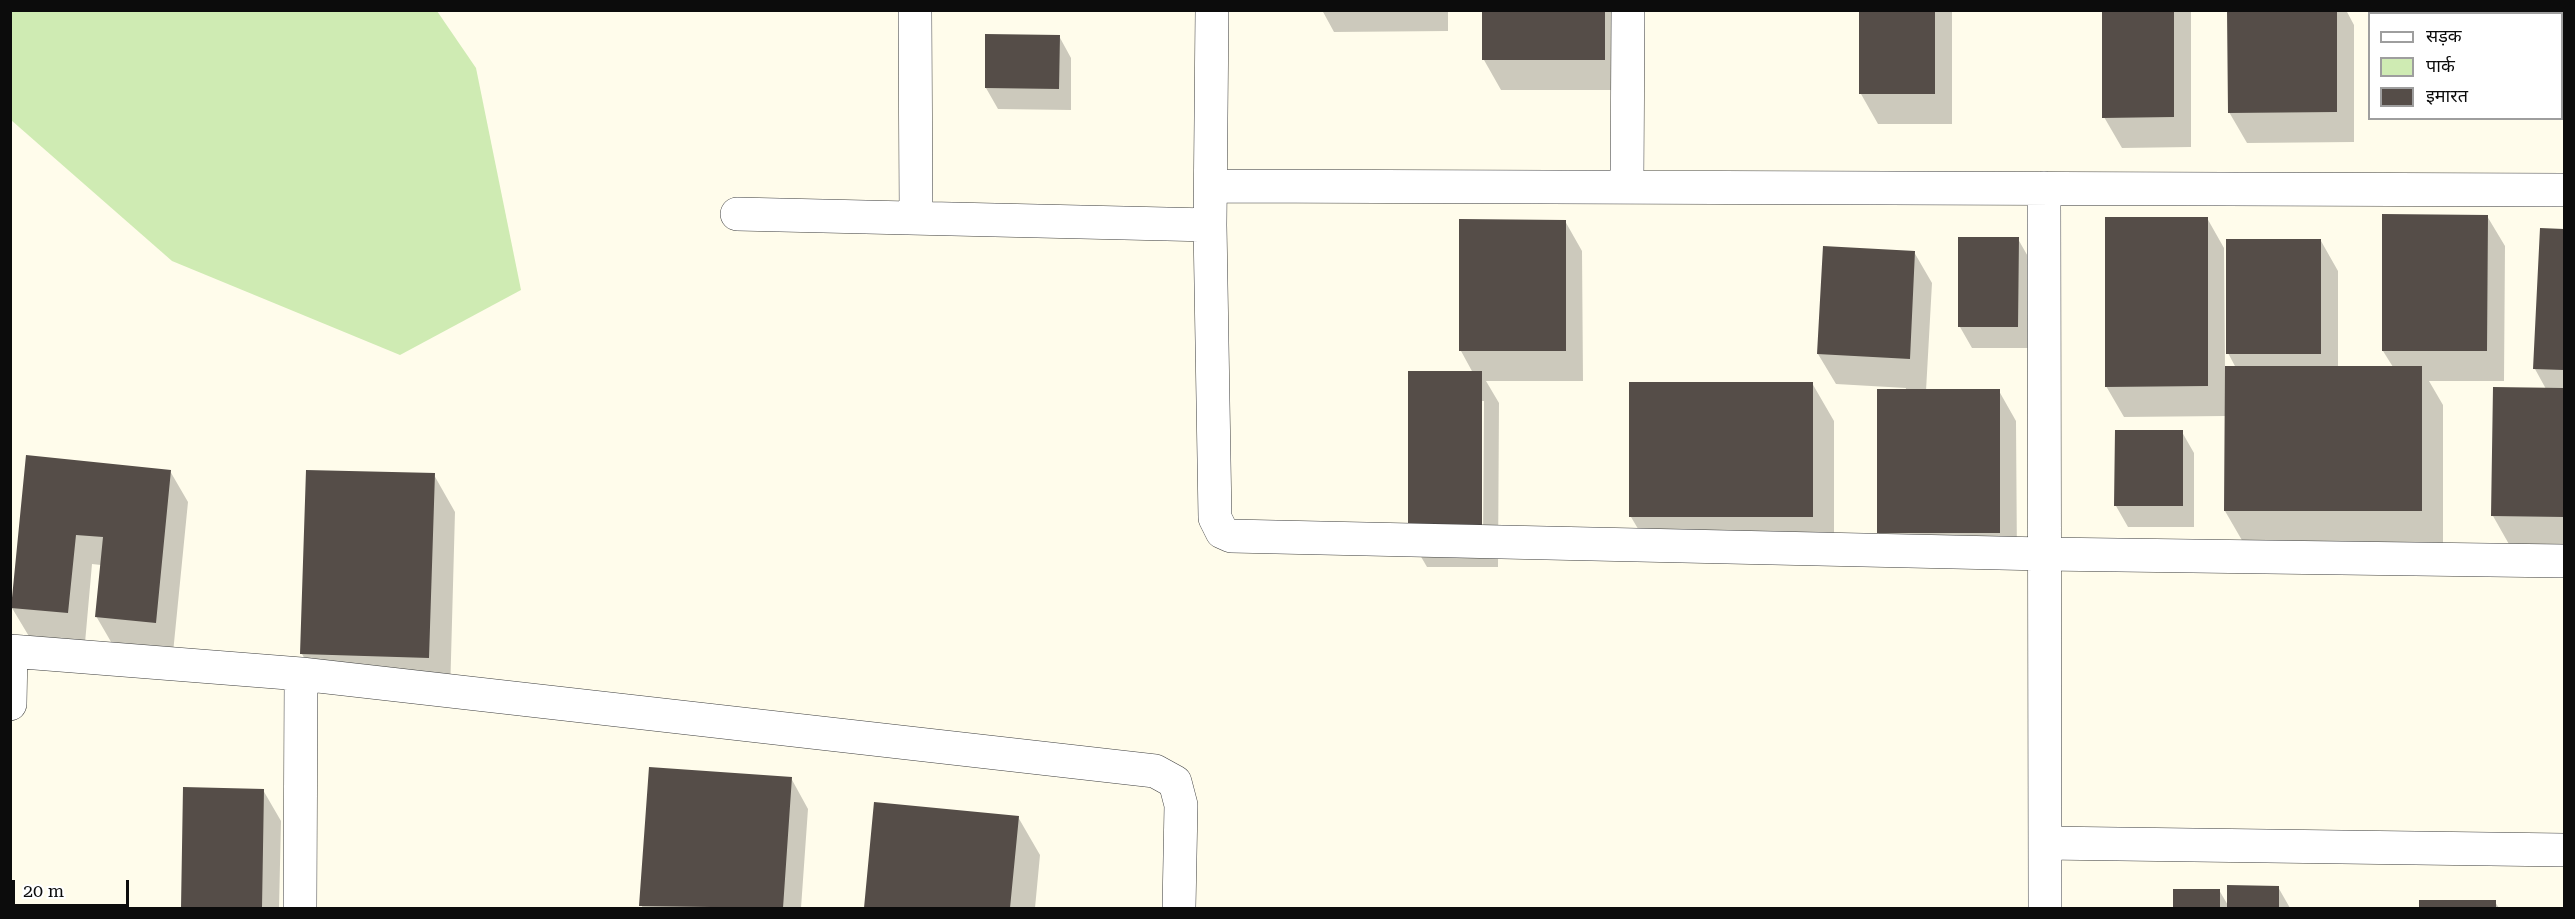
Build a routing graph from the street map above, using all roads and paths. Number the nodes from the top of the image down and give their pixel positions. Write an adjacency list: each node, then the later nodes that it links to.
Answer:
1 (915, 10): 9 (street)
2 (1212, 10): 4 (street)
3 (1628, 10): 5 (street)
4 (1212, 186): 5 (street); 10 (street)
5 (1627, 187): 6 (street)
6 (2044, 188): 7 (street); 11 (street)
7 (2565, 190)
8 (737, 214): 9 (street)
9 (916, 218): 10 (street)
10 (1210, 225): 11 (street)
11 (2044, 554): 12 (street); 16 (street)
12 (2565, 561)
13 (11, 651): 14 (street); 15 (street)
14 (301, 674): 18 (street); 19 (street)
15 (10, 704)
16 (2045, 843): 17 (street); 20 (street)
17 (2565, 850)
18 (300, 909)
19 (1179, 909)
20 (2045, 909)

